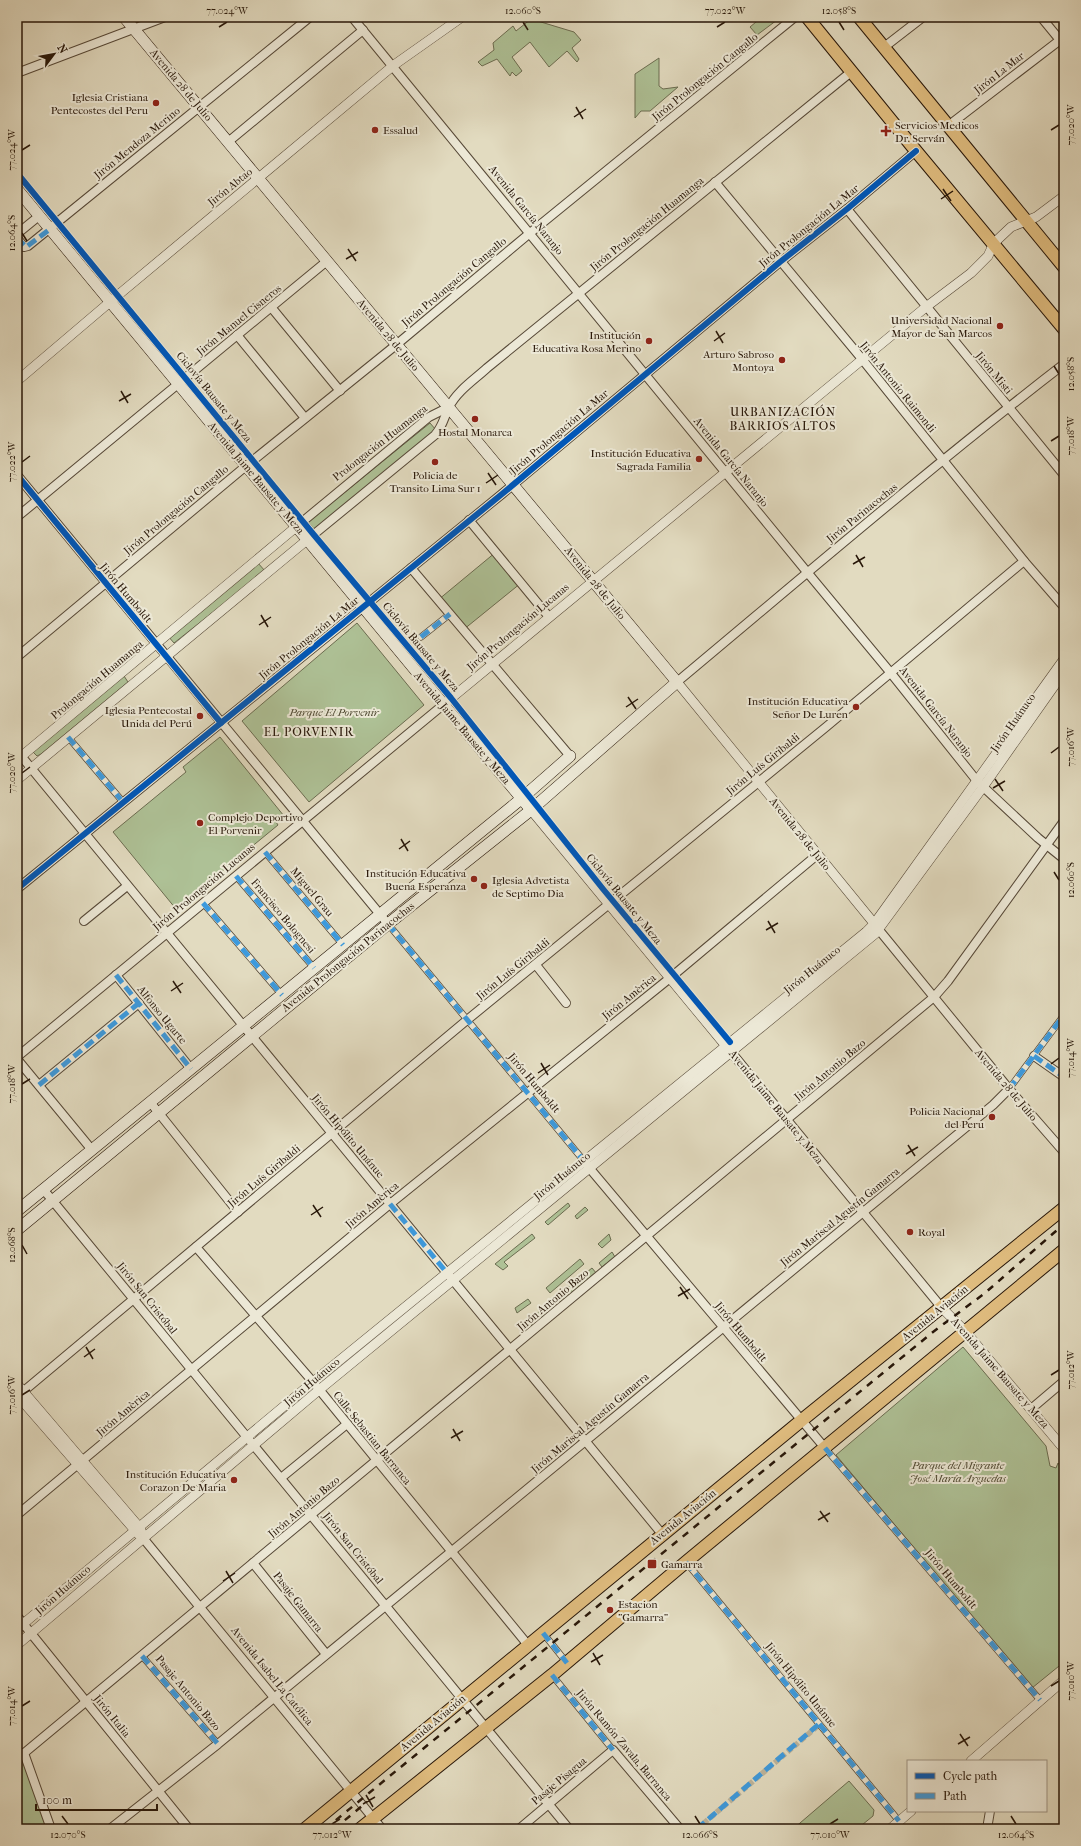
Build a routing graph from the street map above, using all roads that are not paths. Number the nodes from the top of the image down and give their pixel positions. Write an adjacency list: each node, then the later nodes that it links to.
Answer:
1 (124, 17): 11 (main road, Avenida 28 de Julio)
2 (165, 17): 11 (street)
3 (310, 17): 18 (street, Jirón Mendoza Merino)
4 (352, 17): 12 (street, Avenida García Naranjo)
5 (462, 17): 15 (street, Jirón Abtao)
6 (796, 17): 30 (street, Jirón Prolongación Cangallo)
7 (807, 17): 16 (main road)
8 (859, 17): 14 (main road)
9 (923, 17): 14 (street)
10 (1041, 17): 13 (street)
11 (134, 29): 17 (street); 18 (main road, Avenida 28 de Julio)
12 (363, 30): 15 (street, Avenida García Naranjo); 20 (street)
13 (1063, 41): 19 (street, Jirón La Mar)
14 (883, 48): 19 (main road)
15 (394, 65): 22 (street, Jirón Abtao); 30 (street, Avenida García Naranjo)
16 (851, 72): 21 (main road); 23 (street, Jirón Prolongación Huamanga)
17 (17, 74)
18 (199, 108): 20 (main road, Avenida 28 de Julio); 29 (street, Jirón Mendoza Merino)
19 (948, 126): 28 (main road)
20 (228, 142): 22 (main road, Avenida 28 de Julio)
21 (916, 151): 26 (street, Jirón Prolongación La Mar); 33 (main road)
22 (259, 179): 34 (main road, Avenida 28 de Julio); 38 (street, Jirón Abtao)
23 (715, 182): 35 (street, Jirón Antonio Raimondi); 37 (street, Jirón Prolongación Huamanga)
24 (17, 189): 27 (main road, Avenida Jaime Bausate y Meza)
25 (1064, 196): 28 (street, Jirón Prolongación Lucanas)
26 (847, 209): 35 (street, Jirón Prolongación La Mar); 40 (street, Jirón Misti)
27 (39, 216): 29 (main road, Avenida Jaime Bausate y Meza); 31 (street)
28 (1027, 220): 33 (street, Jirón Prolongación Lucanas); 36 (main road)
29 (50, 229): 32 (street, Jirón Mendoza Merino); 38 (main road, Avenida Jaime Bausate y Meza)
30 (530, 233): 37 (street, Avenida García Naranjo); 43 (street, Jirón Prolongación Cangallo)
31 (17, 234)
32 (17, 238)
33 (994, 243): 40 (street, Jirón Prolongación Lucanas); 41 (main road)
34 (327, 261): 39 (street, Jirón Manuel Cisneros); 43 (main road, Avenida 28 de Julio)
35 (780, 262): 44 (street, Jirón Antonio Raimondi); 46 (street, Jirón Prolongación La Mar)
36 (1064, 267)
37 (579, 293): 46 (street, Avenida García Naranjo); 50 (street, Jirón Prolongación Huamanga)
38 (110, 302): 47 (street, Jirón Abtao); 48 (main road, Avenida Jaime Bausate y Meza)
39 (271, 307): 42 (street, Jirón Manuel Cisneros); 49 (street)
40 (926, 307): 44 (street, Jirón Prolongación Lucanas); 51 (street, Jirón Misti)
41 (1064, 328)
42 (237, 335): 48 (street, Jirón Manuel Cisneros); 52 (street)
43 (396, 345): 49 (street, Jirón Prolongación Cangallo); 50 (main road, Avenida 28 de Julio)
44 (862, 359): 53 (street, Jirón Antonio Raimondi); 55 (street, Jirón Prolongación Lucanas)
45 (1064, 364): 51 (street, Jirón Parinacochas)
46 (645, 374): 55 (street, Avenida García Naranjo); 58 (street, Jirón Prolongación La Mar)
47 (17, 382)
48 (178, 384): 54 (main road, Avenida Jaime Bausate y Meza); 59 (street, Jirón Manuel Cisneros)
49 (340, 391): 52 (street, Jirón Prolongación Cangallo)
50 (449, 407): 58 (main road, Avenida 28 de Julio); 62 (street, Prolongación Huamanga); 63 (street, Prolongación Huamanga)
51 (1008, 407): 53 (street, Jirón Parinacochas); 57 (street, Jirón Misti)
52 (305, 418): 54 (street, Jirón Prolongación Cangallo)
53 (943, 460): 64 (street, Jirón Antonio Raimondi); 66 (street, Jirón Parinacochas)
54 (246, 466): 62 (main road, Avenida Jaime Bausate y Meza); 68 (street, Jirón Prolongación Cangallo)
55 (725, 472): 66 (street, Avenida García Naranjo); 67 (street, Jirón Prolongación Lucanas)
56 (17, 475): 59 (street, Jirón Humboldt)
57 (1064, 475)
58 (513, 484): 61 (street, Jirón Prolongación La Mar); 67 (main road, Avenida 28 de Julio)
59 (38, 500): 60 (street, Jirón Manuel Cisneros); 68 (street, Jirón Humboldt)
60 (17, 517)
61 (469, 520): 65 (street, Jirón Prolongación La Mar); 72 (street)
62 (296, 527): 63 (main road, Avenida Jaime Bausate y Meza); 74 (street, Prolongación Huamanga)
63 (307, 540): 69 (main road, Avenida Jaime Bausate y Meza); 75 (street, Prolongación Huamanga)
64 (1024, 561): 70 (street, Jirón Antonio Raimondi); 79 (street, Jirón Luís Giribaldi)
65 (411, 568): 69 (street, Jirón Prolongación La Mar); 71 (street)
66 (807, 572): 79 (street, Avenida García Naranjo); 81 (street, Jirón Parinacochas)
67 (593, 581): 72 (street, Jirón Prolongación Lucanas); 81 (main road, Avenida 28 de Julio)
68 (106, 584): 74 (street, Jirón Humboldt); 76 (street, Jirón Prolongación Cangallo)
69 (363, 607): 82 (main road, Avenida Jaime Bausate y Meza); 83 (street, Jirón Prolongación La Mar)
70 (1064, 607)
71 (450, 614): 73 (street); 78 (street)
72 (549, 617): 78 (street, Jirón Prolongación Lucanas)
73 (421, 637)
74 (156, 644): 75 (street, Jirón Humboldt); 85 (street, Prolongación Huamanga)
75 (166, 656): 83 (street, Jirón Humboldt); 84 (street, Prolongación Huamanga)
76 (17, 657)
77 (1064, 659): 90 (street, Jirón Huánuco)
78 (492, 664): 82 (street, Jirón Prolongación Lucanas); 86 (street)
79 (890, 672): 89 (street, Jirón Luís Giribaldi); 90 (street, Avenida García Naranjo)
80 (1064, 672): 90 (street, Jirón Huánuco)
81 (676, 682): 89 (street, Avenida 28 de Julio); 93 (main road, Avenida Prolongación Parinacochas)
82 (443, 705): 91 (main road, Avenida Jaime Bausate y Meza); 94 (street, Jirón Prolongación Lucanas)
83 (221, 723): 92 (street, Jirón Prolongación La Mar); 94 (street, Jirón Humboldt)
84 (68, 737): 87 (street, Prolongación Huamanga); 92 (street)
85 (18, 756): 87 (street, Jirón Hipólito Unánue)
86 (570, 756): 91 (main road, Avenida Prolongación Parinacochas)
87 (30, 768): 88 (street, Prolongación Huamanga); 96 (street, Jirón Hipólito Unánue)
88 (17, 780)
89 (758, 782): 99 (street, Avenida 28 de Julio); 105 (street, Jirón Luís Giribaldi)
90 (980, 784): 97 (street, Avenida García Naranjo); 109 (street, Jirón Huánuco)
91 (521, 799): 93 (main road, Avenida Jaime Bausate y Meza); 106 (main road, Avenida Prolongación Parinacochas)
92 (123, 802): 96 (street, Jirón Prolongación La Mar)
93 (531, 810): 105 (street, Avenida Jaime Bausate y Meza); 108 (main road, Avenida Prolongación Parinacochas)
94 (302, 821): 98 (street, Jirón Prolongación Lucanas); 106 (street, Jirón Humboldt)
95 (1064, 821): 97 (street, Jirón Antonio Bazo)
96 (84, 834): 102 (street, Jirón Hipólito Unánue); 103 (street)
97 (1046, 846): 100 (street, Avenida García Naranjo); 117 (street, Jirón Antonio Bazo)
98 (265, 852): 101 (street, Jirón Prolongación Lucanas); 111 (street, Miguel Grau)
99 (817, 855): 109 (street, Avenida 28 de Julio); 115 (street, Jirón Amèrica)
100 (1064, 859)
101 (236, 876): 104 (street, Jirón Prolongación Lucanas); 113 (street, Francisco Bolognesi)
102 (128, 886): 107 (street); 110 (street, Jirón Hipólito Unánue)
103 (17, 889)
104 (203, 903): 110 (street, Jirón Prolongación Lucanas); 116 (street)
105 (608, 904): 112 (street, Jirón Luís Giribaldi); 115 (street, Avenida Jaime Bausate y Meza)
106 (380, 915): 108 (street, Jirón Humboldt); 111 (main road, Avenida Prolongación Parinacochas)
107 (84, 921)
108 (388, 924): 121 (street, Jirón Humboldt); 123 (main road, Avenida Prolongación Parinacochas)
109 (877, 927): 117 (street, Avenida 28 de Julio); 124 (street, Jirón Huánuco)
110 (167, 933): 114 (street, Jirón Prolongación Lucanas); 122 (street, Jirón Hipólito Unánue)
111 (343, 945): 113 (main road, Avenida Prolongación Parinacochas)
112 (536, 965): 119 (street); 121 (street, Jirón Luís Giribaldi)
113 (314, 968): 116 (main road, Avenida Prolongación Parinacochas)
114 (116, 975): 118 (street, Alfonso Ugarte); 126 (street, Jirón Prolongación Lucanas)
115 (670, 978): 124 (street, Avenida Jaime Bausate y Meza); 131 (street, Jirón Amèrica)
116 (282, 995): 122 (main road, Avenida Prolongación Parinacochas)
117 (934, 997): 130 (street, Avenida 28 de Julio); 134 (street, Jirón Antonio Bazo)
118 (139, 1003): 127 (street, Alfonso Ugarte); 129 (street)
119 (566, 1003)
120 (1064, 1015): 125 (street, Jirón Mariscal Agustín Gamarra)
121 (467, 1020): 131 (street, Jirón Humboldt); 135 (street, Jirón Luís Giribaldi)
122 (243, 1026): 123 (street, Jirón Hipólito Unánue); 127 (main road, Avenida Prolongación Parinacochas)
123 (252, 1036): 133 (main road, Avenida Prolongación Parinacochas); 135 (street, Jirón Hipólito Unánue)
124 (728, 1049): 134 (street, Avenida Jaime Bausate y Meza); 138 (street, Jirón Huánuco); 139 (street, Jirón Huánuco)
125 (1034, 1056): 128 (street); 130 (street, Jirón Mariscal Agustín Gamarra)
126 (17, 1058): 129 (street)
127 (191, 1069): 132 (main road, Avenida Prolongación Parinacochas)
128 (1064, 1078)
129 (39, 1086): 136 (street)
130 (1009, 1089): 137 (street, Avenida 28 de Julio); 146 (street, Jirón Mariscal Agustín Gamarra)
131 (527, 1092): 138 (street, Jirón Humboldt); 142 (street, Jirón Amèrica)
132 (150, 1102): 133 (street); 136 (main road, Avenida Prolongación Parinacochas)
133 (158, 1113): 141 (main road, Avenida Prolongación Parinacochas); 145 (street)
134 (787, 1120): 146 (street, Avenida Jaime Bausate y Meza); 148 (street, Jirón Antonio Bazo)
135 (332, 1134): 142 (street, Jirón Hipólito Unánue); 145 (street, Jirón Luís Giribaldi)
136 (92, 1150): 140 (main road, Avenida Prolongación Parinacochas)
137 (1064, 1152)
138 (584, 1161): 139 (street, Jirón Humboldt); 151 (street, Jirón Huánuco)
139 (591, 1169): 148 (street, Jirón Humboldt); 152 (street, Jirón Huánuco)
140 (44, 1189): 141 (street, Jirón San Cristóbal); 144 (main road, Avenida Prolongación Parinacochas)
141 (53, 1200): 147 (main road, Avenida Prolongación Parinacochas); 153 (street, Jirón San Cristóbal)
142 (390, 1204): 151 (street, Jirón Hipólito Unánue); 155 (street, Jirón Amèrica)
143 (1064, 1208): 154 (main road, Avenida Aviación)
144 (17, 1211)
145 (238, 1212): 149 (street, Jirón Luís Giribaldi)
146 (862, 1212): 154 (street, Avenida Jaime Bausate y Meza); 156 (street, Jirón Mariscal Agustín Gamarra)
147 (17, 1230)
148 (647, 1236): 156 (street, Jirón Humboldt); 158 (street, Jirón Antonio Bazo)
149 (196, 1247): 153 (street, Jirón Luís Giribaldi); 155 (street, Calle Sebastian Barranca)
150 (1064, 1250): 157 (main road)
151 (447, 1273): 152 (street, Jirón Hipólito Unánue); 161 (street, Jirón Huánuco)
152 (454, 1281): 158 (street, Jirón Hipólito Unánue); 163 (street, Jirón Huánuco)
153 (134, 1299): 159 (street, Jirón San Cristóbal); 164 (street, Jirón Luís Giribaldi)
154 (942, 1308): 157 (street, Avenida Jaime Bausate y Meza); 166 (main road, Avenida Aviación)
155 (256, 1316): 159 (street, Jirón Amèrica); 161 (street, Calle Sebastian Barranca)
156 (723, 1327): 166 (street, Jirón Humboldt); 169 (street, Jirón Mariscal Agustín Gamarra)
157 (965, 1331): 165 (street, Avenida Jaime Bausate y Meza); 171 (main road)
158 (510, 1350): 169 (street, Jirón Hipólito Unánue); 173 (street, Jirón Antonio Bazo)
159 (192, 1369): 168 (street, Jirón San Cristóbal); 174 (street, Jirón Amèrica)
160 (1064, 1381): 165 (street)
161 (313, 1382): 163 (street, Calle Sebastian Barranca); 168 (street, Jirón Huánuco)
162 (17, 1384): 164 (street, Avenida Isabel La Católica)
163 (319, 1390): 167 (street, Calle Sebastian Barranca); 170 (street, Jirón Huánuco)
164 (19, 1395): 174 (street, Avenida Isabel La Católica)
165 (1031, 1409): 172 (street, Avenida Jaime Bausate y Meza)
166 (802, 1420): 171 (street, Jirón Humboldt); 179 (main road, Avenida Aviación)
167 (347, 1424): 173 (street, Calle Sebastian Barranca); 175 (street)
168 (248, 1438): 170 (street, Jirón San Cristóbal); 178 (street, Jirón Huánuco)
169 (585, 1440): 179 (street, Jirón Hipólito Unánue); 181 (street, Jirón Mariscal Agustín Gamarra)
170 (255, 1446): 175 (street, Jirón San Cristóbal); 180 (street, Jirón Huánuco)
171 (825, 1448): 182 (main road); 199 (street, Jirón Humboldt)
172 (1064, 1449)
173 (376, 1461): 177 (street, Jirón Antonio Bazo); 181 (street, Calle Sebastian Barranca)
174 (80, 1463): 176 (street, Jirón Amèrica); 178 (street, Avenida Isabel La Católica)
175 (281, 1478): 177 (street, Jirón San Cristóbal)
176 (17, 1515)
177 (311, 1515): 183 (street, Jirón Antonio Bazo); 184 (street, Jirón San Cristóbal)
178 (138, 1530): 180 (street, Avenida Isabel La Católica); 187 (street, Jirón Huánuco)
179 (662, 1534): 189 (main road, Avenida Aviación)
180 (143, 1538): 185 (street, Avenida Isabel La Católica); 188 (street, Jirón Huánuco)
181 (451, 1552): 184 (street, Jirón Mariscal Agustín Gamarra); 191 (street, Calle Sebastian Barranca)
182 (686, 1562): 194 (main road); 212 (street, Jirón Hipólito Unánue)
183 (253, 1563): 185 (street, Jirón Antonio Bazo); 192 (street, Pasaje Gamarra)
184 (385, 1605): 192 (street, Jirón Mariscal Agustín Gamarra); 198 (street, Jirón San Cristóbal)
185 (200, 1607): 193 (street, Jirón Antonio Bazo); 197 (street, Avenida Isabel La Católica)
186 (17, 1616): 187 (street, Jirón Italia)
187 (20, 1627): 188 (street, Jirón Italia)
188 (31, 1633): 190 (street, Jirón Huánuco); 200 (street, Jirón Italia)
189 (543, 1633): 191 (main road, Avenida Aviación); 194 (street)
190 (17, 1645)
191 (528, 1645): 198 (main road, Avenida Aviación)
192 (326, 1654): 197 (street, Jirón Mariscal Agustín Gamarra)
193 (142, 1656): 200 (street, Jirón Antonio Bazo); 202 (street, Pasaje Antonio Bazo)
194 (567, 1663): 195 (main road)
195 (552, 1675): 201 (main road); 203 (street, Jirón Ramón Zavala, Barranca)
196 (1064, 1680): 199 (street)
197 (274, 1698): 202 (street, Jirón Mariscal Agustín Gamarra); 207 (street, Avenida Isabel La Católica)
198 (462, 1699): 201 (street, Jirón San Cristóbal); 207 (main road, Avenida Aviación)
199 (1040, 1700): 205 (street)
200 (87, 1702): 204 (street, Jirón Antonio Bazo); 206 (street, Jirón Italia)
201 (486, 1728): 208 (street, Jirón San Cristóbal); 211 (main road)
202 (218, 1744): 206 (street, Jirón Mariscal Agustín Gamarra)
203 (614, 1750): 208 (street, Pasaje Pisagua); 221 (street, Jirón Ramón Zavala, Barranca)
204 (20, 1756): 213 (street)
205 (972, 1760)
206 (159, 1792): 214 (street, Jirón Mariscal Agustín Gamarra); 215 (street, Jirón Italia)
207 (351, 1792): 211 (street, Avenida Isabel La Católica); 216 (main road, Avenida Aviación)
208 (549, 1804): 219 (street, Pasaje Pisagua); 220 (street, Jirón San Cristóbal)
209 (910, 1812): 212 (street)
210 (990, 1812): 223 (street)
211 (373, 1818): 217 (main road); 218 (street, Avenida Isabel La Católica)
212 (899, 1821): 222 (street)
213 (51, 1829)
214 (110, 1829)
215 (189, 1829)
216 (305, 1829)
217 (360, 1829)
218 (382, 1829)
219 (519, 1829)
220 (569, 1829)
221 (680, 1829)
222 (890, 1829)
223 (988, 1829)

